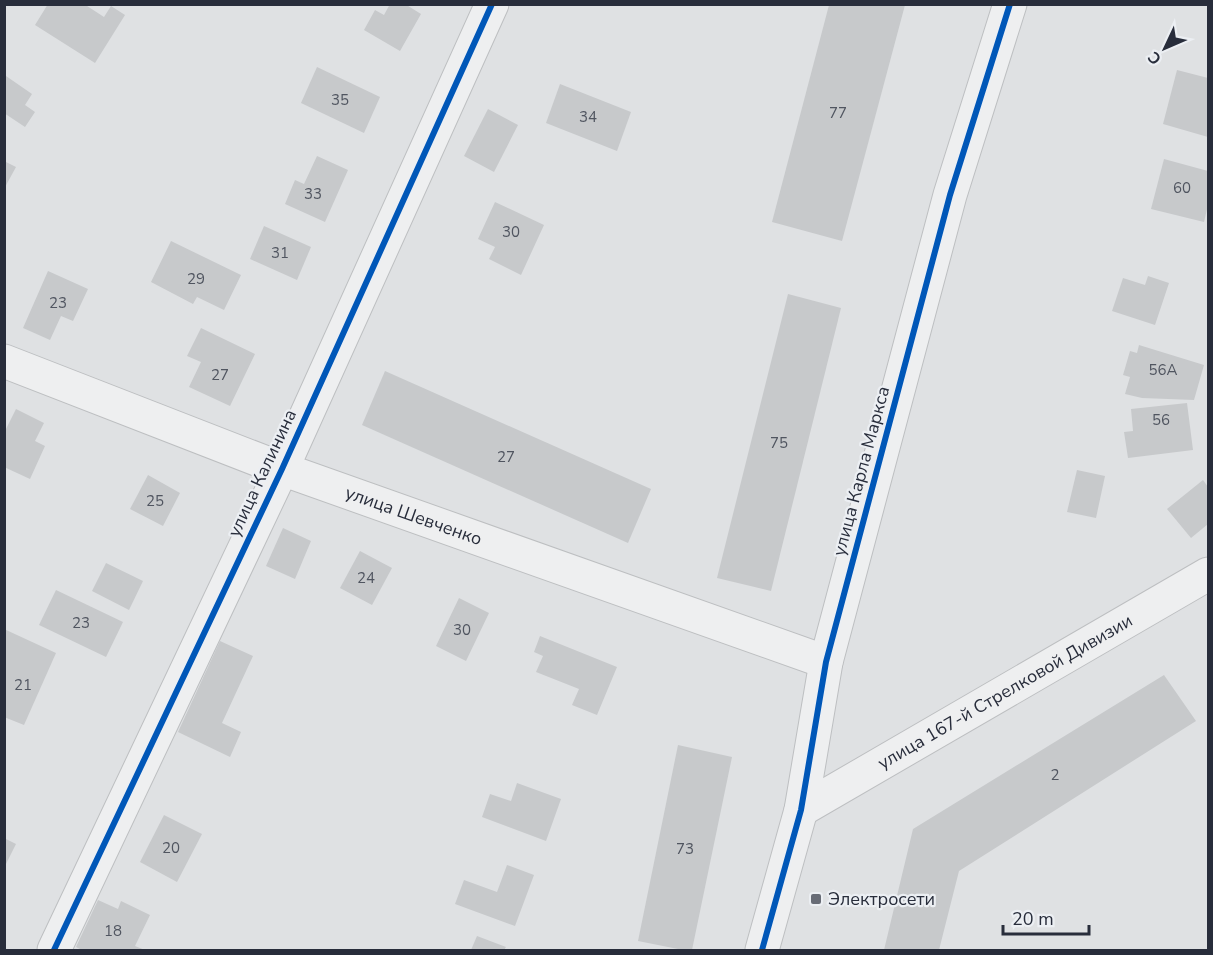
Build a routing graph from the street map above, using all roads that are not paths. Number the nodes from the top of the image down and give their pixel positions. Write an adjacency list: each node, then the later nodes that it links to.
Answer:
1 (492, 4): 4 (street, улица Калинина)
2 (1010, 4): 6 (street, улица Карла Маркса)
3 (4, 361): 4 (street, улица Шевченко)
4 (282, 469): 6 (street, улица Шевченко); 8 (street, улица Калинина)
5 (1209, 574): 7 (street, улица 167-й Стрелковой Дивизии)
6 (826, 662): 7 (street, улица Карла Маркса)
7 (801, 810): 9 (street, улица Карла Маркса)
8 (54, 951)
9 (762, 951)

